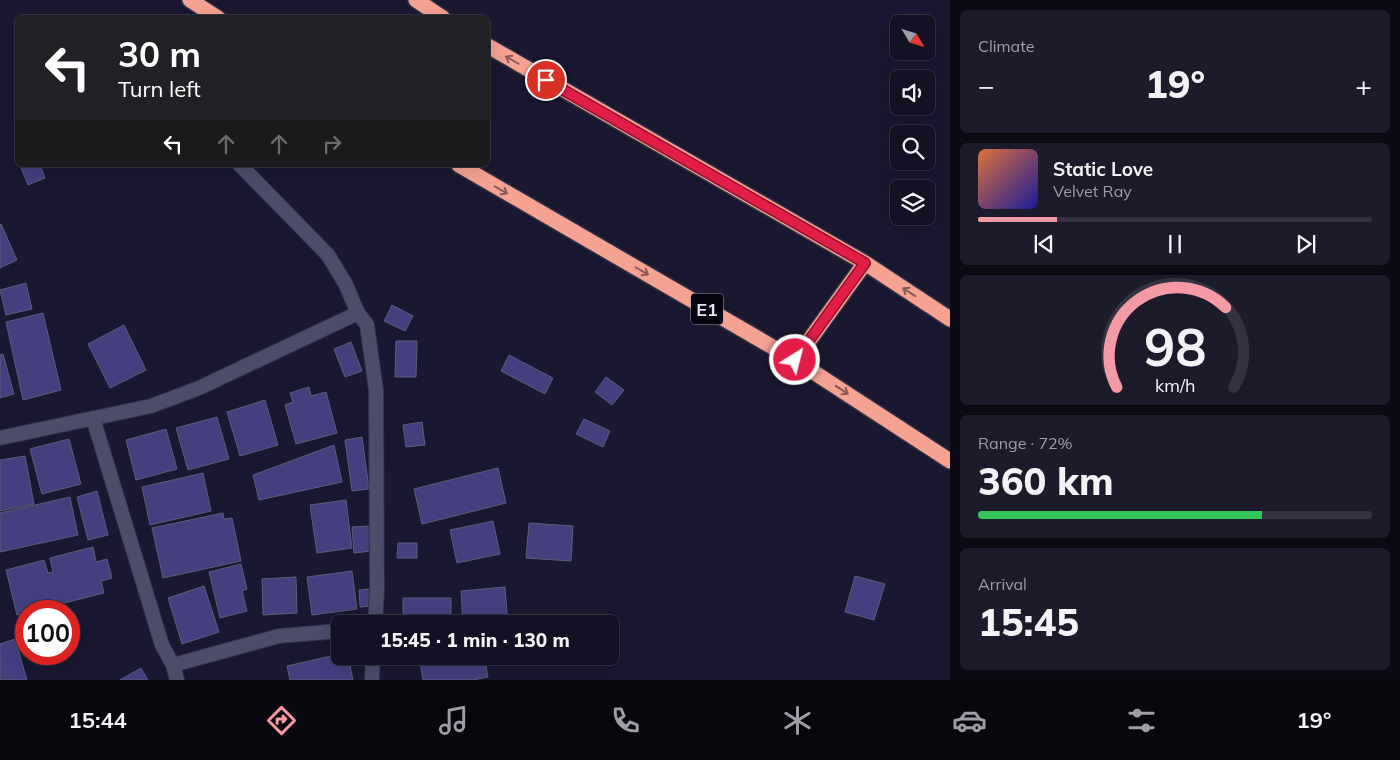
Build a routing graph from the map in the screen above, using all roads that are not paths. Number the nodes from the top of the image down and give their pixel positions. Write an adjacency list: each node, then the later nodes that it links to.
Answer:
1 (416, 0): 4 (highway)
2 (196, 8): 3 (highway)
3 (211, 15)
4 (439, 15)
5 (490, 47): 8 (highway, one-way to 5)
6 (242, 167): 9 (street)
7 (462, 167): 11 (highway, E1, one-way to 11)
8 (865, 263): 10 (highway, one-way to 8); 11 (highway)
9 (358, 313): 12 (street); 15 (street)
10 (950, 319)
11 (795, 360): 14 (highway, E1, one-way to 14)
12 (92, 418): 13 (street); 18 (street)
13 (0, 438)
14 (950, 461)
15 (376, 615)
16 (331, 632): 18 (street)
17 (373, 665): 20 (street)
18 (173, 666): 19 (street)
19 (177, 680)
20 (372, 680)

